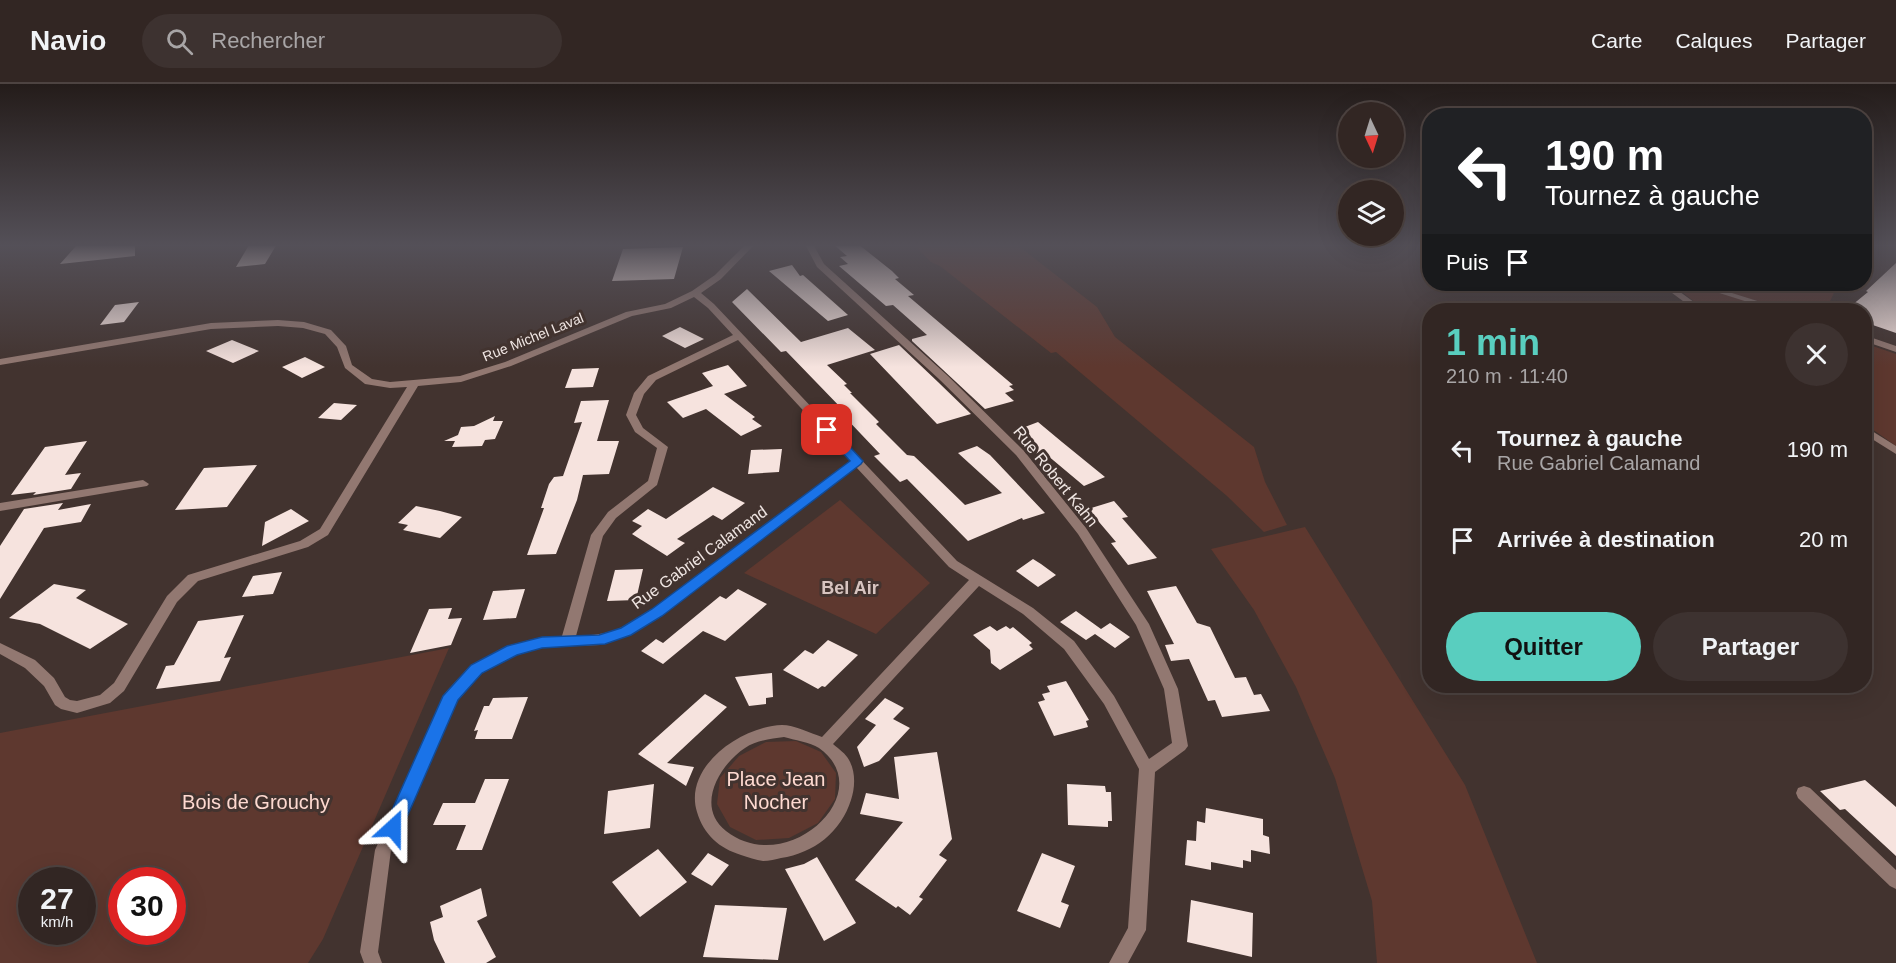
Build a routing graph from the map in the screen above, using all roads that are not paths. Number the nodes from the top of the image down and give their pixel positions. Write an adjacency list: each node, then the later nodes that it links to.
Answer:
1 (706, 285): 3 (street, Rue Michel Laval)
2 (842, 285): 22 (street, Rue Robert Kahn)
3 (699, 290): 8 (street); 12 (street, Rue Michel Laval)
4 (1674, 291): 6 (street)
5 (1718, 291): 7 (street)
6 (1690, 303)
7 (1758, 303)
8 (739, 336): 15 (street); 19 (street)
9 (1872, 342): 10 (street)
10 (1896, 349)
11 (0, 362): 12 (street, Rue Michel Laval)
12 (414, 384): 20 (street)
13 (1872, 434): 14 (street)
14 (1896, 451)
15 (857, 461): 18 (street); 19 (street, Rue Gabriel Calamand)
16 (143, 484): 17 (street)
17 (0, 507)
18 (977, 580): 21 (street); 22 (street)
19 (568, 641): 25 (street, Rue Gabriel Calamand)
20 (0, 648)
21 (825, 743): 21 (street)
22 (1147, 769): 26 (street)
23 (1804, 793): 24 (street)
24 (1896, 881)
25 (373, 963)
26 (1118, 963)

